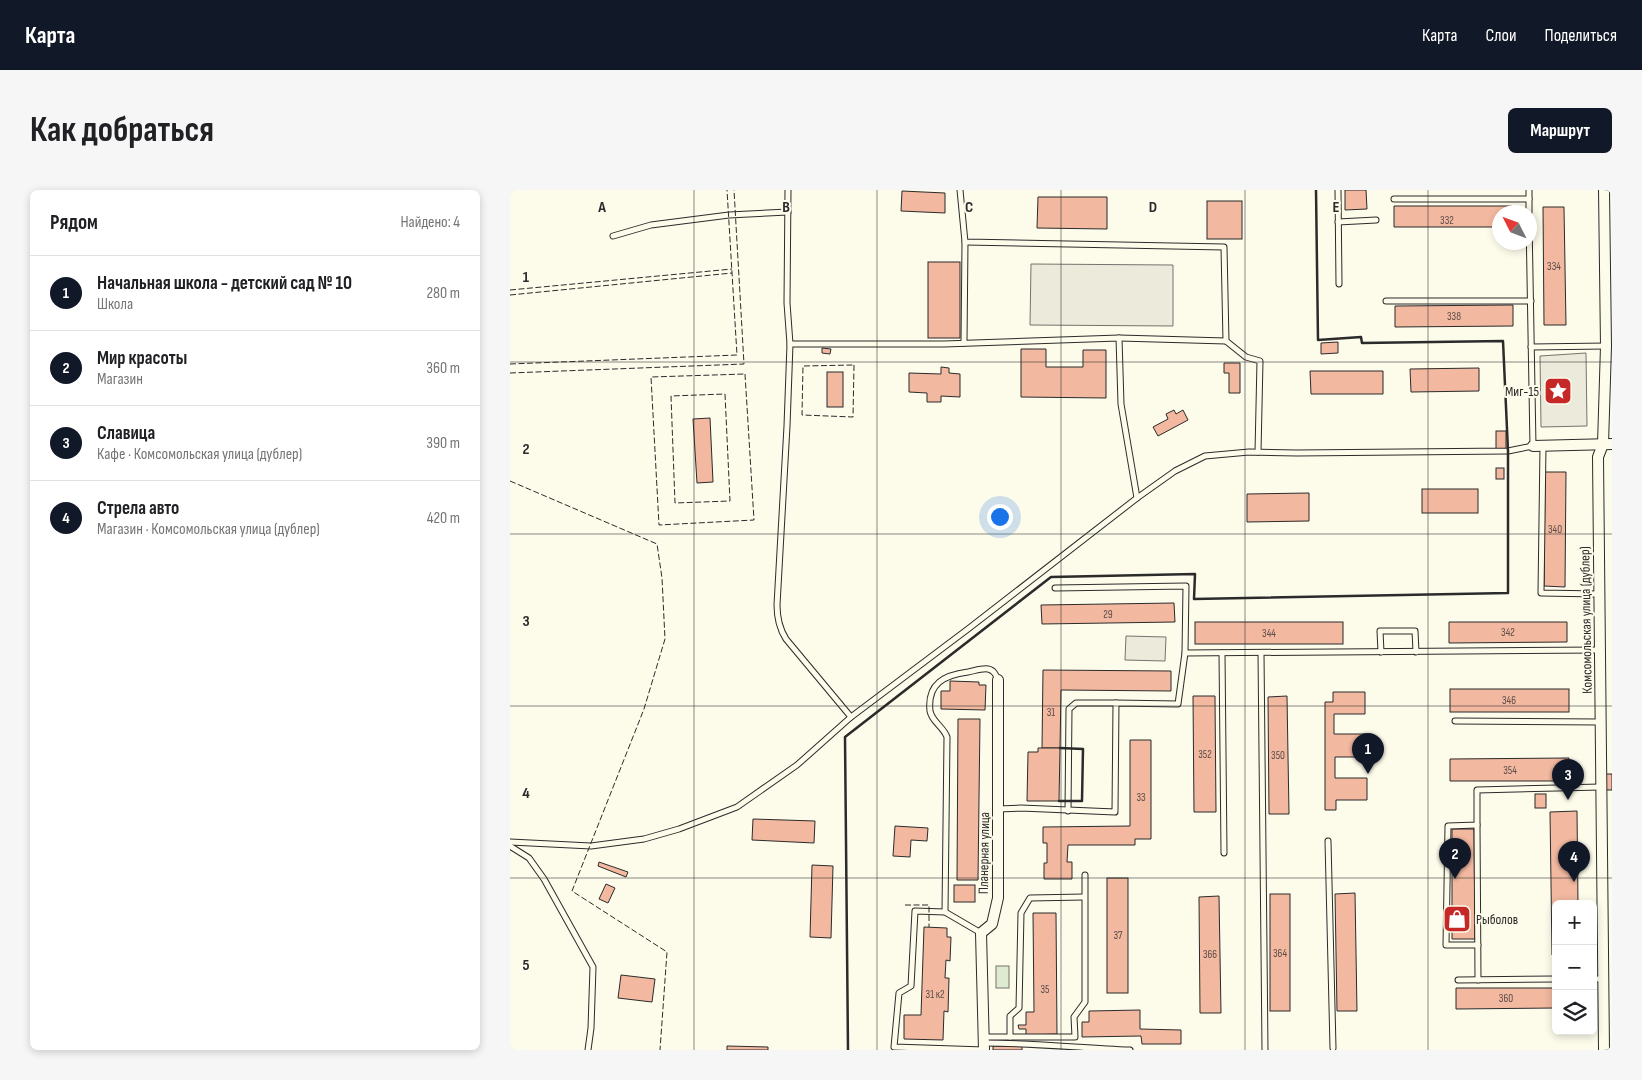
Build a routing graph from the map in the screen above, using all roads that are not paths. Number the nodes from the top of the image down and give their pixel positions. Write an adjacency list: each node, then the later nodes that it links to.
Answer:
1 (788, 190): 9 (lane)
2 (960, 190): 13 (lane)
3 (1338, 190): 11 (lane)
4 (1529, 190): 7 (lane)
5 (1604, 190): 22 (street, Комсомольская улица (дублер))
6 (1394, 199): 7 (lane)
7 (1529, 199): 8 (lane)
8 (1529, 205)
9 (788, 212): 12 (lane); 21 (lane)
10 (1376, 220): 11 (lane)
11 (1338, 222): 15 (lane)
12 (613, 236)
13 (965, 242): 19 (lane); 20 (lane)
14 (1530, 250): 17 (lane)
15 (1339, 284)
16 (1386, 301): 17 (lane)
17 (1531, 301): 23 (lane)
18 (1118, 338): 19 (lane); 20 (lane); 27 (lane)
19 (1226, 341): 26 (lane)
20 (964, 343): 21 (lane)
21 (790, 344): 38 (lane)
22 (1606, 346): 23 (lane); 24 (street, Комсомольская улица (дублер))
23 (1531, 347): 25 (lane)
24 (1607, 444): 25 (street); 29 (street, Комсомольская улица (дублер))
25 (1538, 446): 26 (lane); 29 (lane)
26 (1258, 452): 27 (lane)
27 (1137, 498): 38 (lane)
28 (1055, 588): 33 (lane)
29 (1600, 594): 30 (street, Комсомольская улица (дублер))
30 (1600, 650): 32 (lane); 40 (street, Комсомольская улица (дублер))
31 (1381, 652): 32 (lane); 32 (lane); 35 (lane)
32 (1416, 652)
33 (1185, 653): 34 (lane); 37 (lane)
34 (1222, 653): 35 (lane); 48 (lane)
35 (1261, 653): 66 (lane)
36 (998, 680): 42 (street, Планерная улица); 51 (lane)
37 (1116, 703): 43 (lane); 43 (lane)
38 (851, 717): 46 (lane)
39 (1454, 721): 40 (lane)
40 (1601, 722): 41 (street, Комсомольская улица (дублер))
41 (1602, 787): 44 (lane); 55 (street, Комсомольская улица (дублер))
42 (998, 809): 43 (lane); 52 (street, Планерная улица)
43 (1068, 811)
44 (1477, 825): 53 (lane); 53 (lane)
45 (1328, 841): 62 (lane)
46 (510, 842)
47 (510, 846): 64 (lane)
48 (1224, 853)
49 (1085, 875): 50 (lane)
50 (1084, 897): 58 (lane); 58 (lane)
51 (944, 912): 52 (lane); 59 (lane)
52 (980, 933): 59 (street)
53 (1478, 945): 57 (lane)
54 (1552, 979): 57 (lane)
55 (1598, 979): 67 (street, Комсомольская улица (дублер))
56 (1458, 980): 57 (lane)
57 (1478, 980)
58 (1010, 1037): 59 (lane)
59 (984, 1045): 60 (lane)
60 (1028, 1047): 61 (lane)
61 (1062, 1048): 63 (lane)
62 (1333, 1048)
63 (1097, 1049): 65 (lane)
64 (588, 1050)
65 (1130, 1050)
66 (1265, 1050)
67 (1604, 1050)

